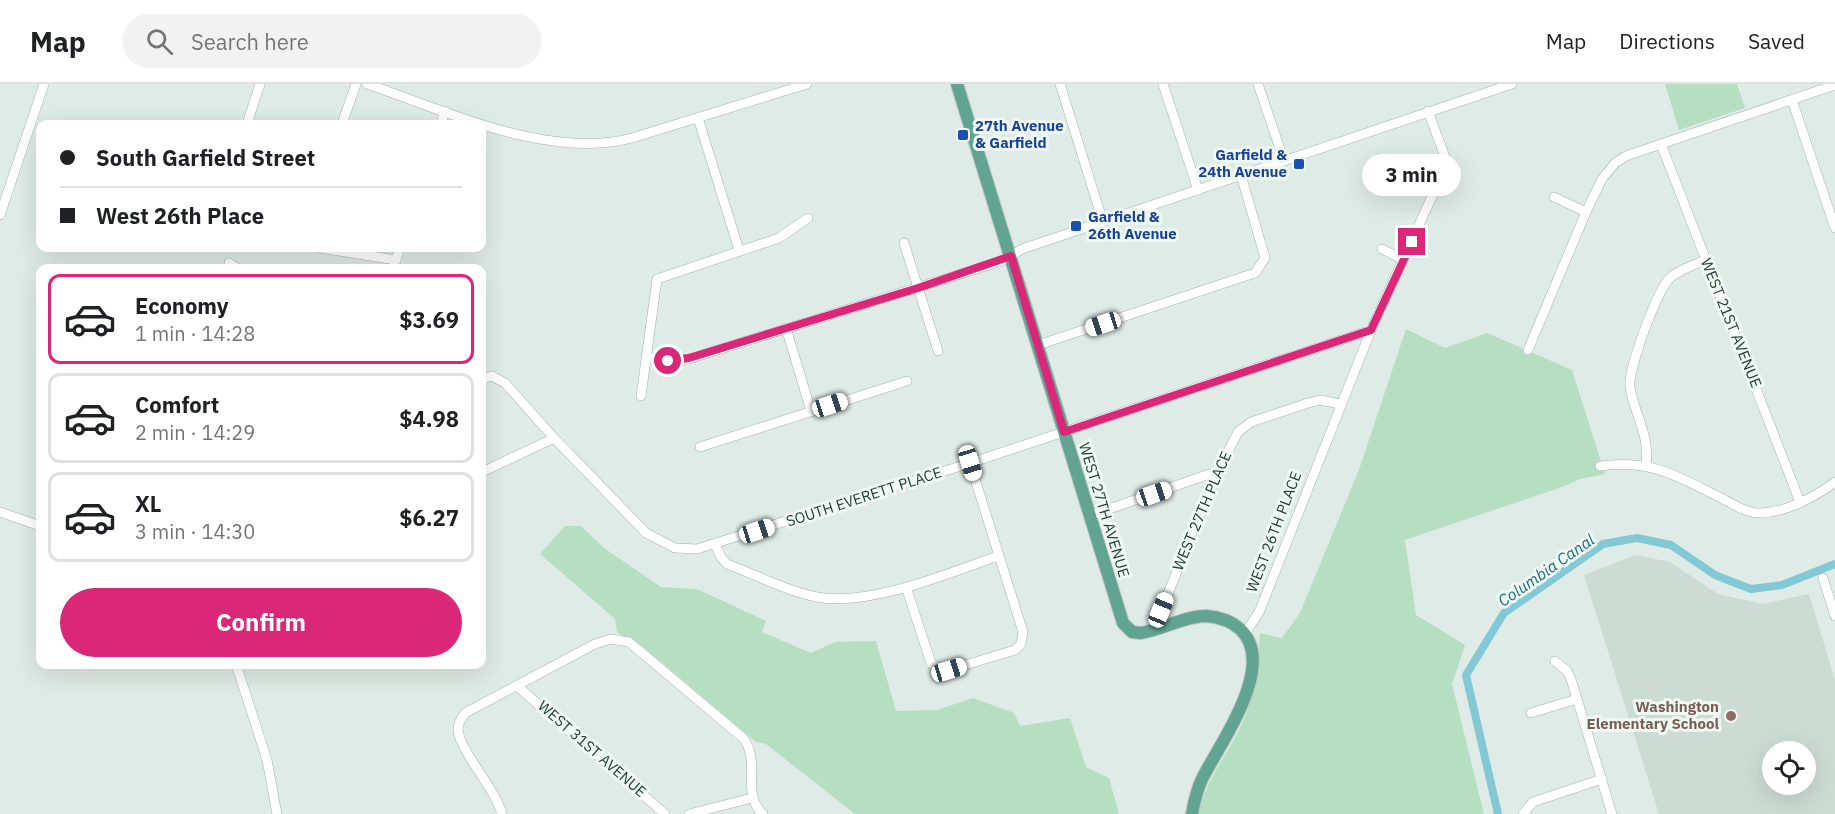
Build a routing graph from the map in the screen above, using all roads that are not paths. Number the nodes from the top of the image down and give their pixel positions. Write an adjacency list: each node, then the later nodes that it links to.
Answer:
1 (44, 84): 28 (street)
2 (260, 84): 17 (street)
3 (356, 84): 18 (street)
4 (367, 84): 14 (street)
5 (807, 84): 16 (street)
6 (957, 84): 36 (main road, WEST 27TH AVENUE)
7 (1060, 84): 30 (street)
8 (1163, 84): 25 (street)
9 (1258, 84): 23 (street)
10 (1512, 84): 12 (street)
11 (1835, 85): 13 (street)
12 (1486, 88): 15 (street)
13 (1792, 100): 22 (street); 31 (street)
14 (445, 111): 19 (street); 20 (street)
15 (1428, 111): 23 (street); 37 (street, WEST 26TH PLACE)
16 (698, 118): 21 (street); 34 (street)
17 (248, 120)
18 (343, 120)
19 (442, 120)
20 (472, 120)
21 (486, 124)
22 (1661, 144): 27 (street); 38 (street, WEST 21ST AVENUE)
23 (1284, 160): 24 (street)
24 (1241, 175): 25 (street); 43 (street)
25 (1198, 190): 30 (street)
26 (1554, 197): 27 (street)
27 (1586, 212): 44 (street)
28 (0, 215)
29 (808, 218): 34 (street)
30 (1103, 222): 36 (street)
31 (1835, 228)
32 (903, 243): 40 (street)
33 (1382, 249): 37 (street)
34 (739, 250): 46 (street)
35 (338, 252): 39 (street)
36 (1011, 256): 40 (street); 43 (main road, WEST 27TH AVENUE)
37 (1404, 260): 42 (street, WEST 26TH PLACE)
38 (1706, 260): 56 (street); 61 (street, WEST 21ST AVENUE)
39 (394, 264)
40 (918, 288): 41 (street); 45 (street)
41 (786, 328): 46 (street); 51 (street)
42 (1371, 330): 50 (street, WEST 26TH PLACE); 52 (street, SOUTH EVERETT PLACE)
43 (1038, 345): 52 (main road, WEST 27TH AVENUE)
44 (1528, 350)
45 (938, 351)
46 (645, 357): 49 (street)
47 (486, 378): 53 (street, SOUTH EVERETT PLACE)
48 (907, 381): 51 (street)
49 (641, 396)
50 (1340, 404): 59 (street, WEST 27TH PLACE); 71 (street, WEST 26TH PLACE)
51 (811, 411): 54 (street)
52 (1064, 432): 55 (street, SOUTH EVERETT PLACE); 63 (main road, WEST 27TH AVENUE)
53 (554, 438): 58 (street); 65 (street, SOUTH EVERETT PLACE)
54 (700, 447)
55 (970, 463): 65 (street, SOUTH EVERETT PLACE); 66 (street)
56 (1646, 464): 57 (street); 61 (street)
57 (1600, 466)
58 (486, 470)
59 (1218, 471): 63 (street); 70 (street, WEST 27TH PLACE)
60 (1835, 482): 61 (street)
61 (1800, 502)
62 (0, 512): 64 (street)
63 (1089, 516): 70 (main road, WEST 27TH AVENUE)
64 (36, 525)
65 (715, 544): 68 (street)
66 (998, 556): 68 (street); 68 (street)
67 (1823, 578): 69 (street)
68 (906, 587)
69 (1835, 616)
70 (1153, 630): 71 (main road)
71 (1245, 634): 85 (main road)
72 (1555, 661): 75 (street)
73 (238, 669): 80 (street)
74 (517, 686): 78 (street); 81 (street); 82 (street, WEST 31ST AVENUE)
75 (1577, 699): 76 (street); 77 (street)
76 (1531, 714)
77 (1602, 779): 79 (street); 86 (street)
78 (752, 798): 83 (street); 84 (street)
79 (1524, 812)
80 (277, 814)
81 (502, 814)
82 (665, 814)
83 (689, 814)
84 (763, 814)
85 (1192, 814)
86 (1612, 814)

